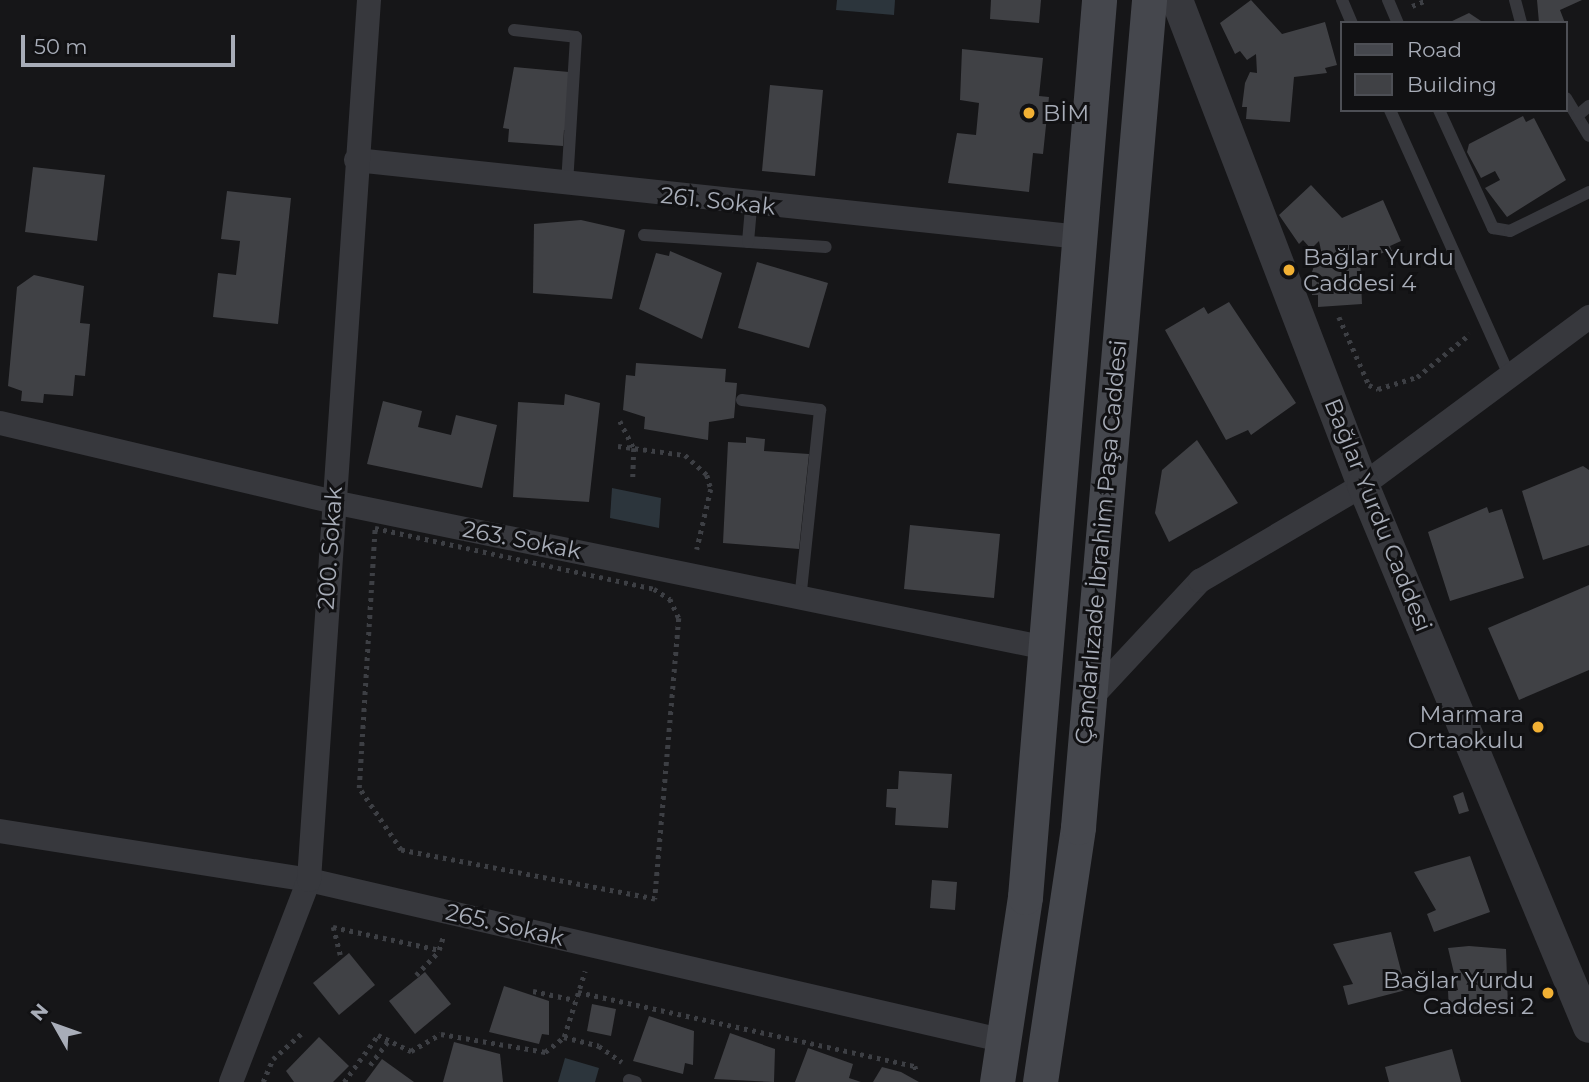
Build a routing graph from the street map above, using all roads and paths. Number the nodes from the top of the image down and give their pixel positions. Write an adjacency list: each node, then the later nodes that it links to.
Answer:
1 (369, 0): 18 (street, 200. Sokak)
2 (1099, 0): 23 (main road, Çandarlızade İbrahim Paşa Caddesi)
3 (1149, 0): 41 (main road, Çandarlızade İbrahim Paşa Caddesi)
4 (1177, 0): 36 (street, Bağlar Yurdu Caddesi)
5 (1342, 0): 8 (lane)
6 (1388, 0): 9 (lane)
7 (1515, 0): 10 (lane)
8 (1351, 21)
9 (1397, 21)
10 (1520, 21)
11 (514, 30): 19 (lane)
12 (1568, 101): 16 (lane)
13 (1589, 106): 16 (lane)
14 (1391, 112): 28 (lane)
15 (1439, 112): 20 (lane)
16 (1577, 116): 17 (lane)
17 (1589, 136)
18 (356, 160): 19 (street, 261. Sokak); 37 (street, 200. Sokak)
19 (567, 185): 21 (street, 261. Sokak)
20 (1589, 192)
21 (751, 205): 23 (street, 261. Sokak); 24 (lane)
22 (644, 235): 24 (lane)
23 (1080, 237): 40 (main road, Çandarlızade İbrahim Paşa Caddesi)
24 (748, 242): 25 (lane)
25 (826, 247)
26 (1339, 317): 28 (path)
27 (1589, 317): 29 (street)
28 (1481, 325): 29 (lane)
29 (1509, 375): 36 (street)
30 (742, 400): 39 (lane)
31 (620, 421): 34 (path)
32 (0, 423): 37 (street, 263. Sokak)
33 (618, 446): 34 (path)
34 (634, 449): 35 (path); 38 (path)
35 (633, 480)
36 (1363, 485): 41 (street); 53 (street, Bağlar Yurdu Caddesi)
37 (333, 502): 38 (street, 263. Sokak); 44 (street, 200. Sokak)
38 (692, 574): 39 (street, 263. Sokak)
39 (800, 599): 40 (street, 263. Sokak)
40 (1046, 648): 57 (main road, Çandarlızade İbrahim Paşa Caddesi)
41 (1086, 703): 65 (main road, Çandarlızade İbrahim Paşa Caddesi)
42 (0, 831): 44 (street, 265. Sokak)
43 (401, 850): 43 (path)
44 (309, 880): 45 (street, 265. Sokak); 61 (street, 200. Sokak)
45 (450, 912): 46 (street, 265. Sokak); 47 (path)
46 (592, 945): 51 (path); 57 (street, 265. Sokak)
47 (439, 950): 48 (path); 49 (path)
48 (340, 955)
49 (416, 975)
50 (533, 991): 52 (path)
51 (578, 992): 52 (path); 59 (path)
52 (575, 1000): 55 (path)
53 (1589, 1027)
54 (302, 1033): 62 (path)
55 (564, 1037): 56 (path); 60 (path)
56 (388, 1041): 58 (path); 63 (path)
57 (1005, 1041): 64 (main road, Çandarlızade İbrahim Paşa Caddesi)
58 (370, 1065)
59 (917, 1073)
60 (633, 1081)
61 (232, 1082)
62 (263, 1082)
63 (344, 1082)
64 (997, 1082)
65 (1040, 1082)

